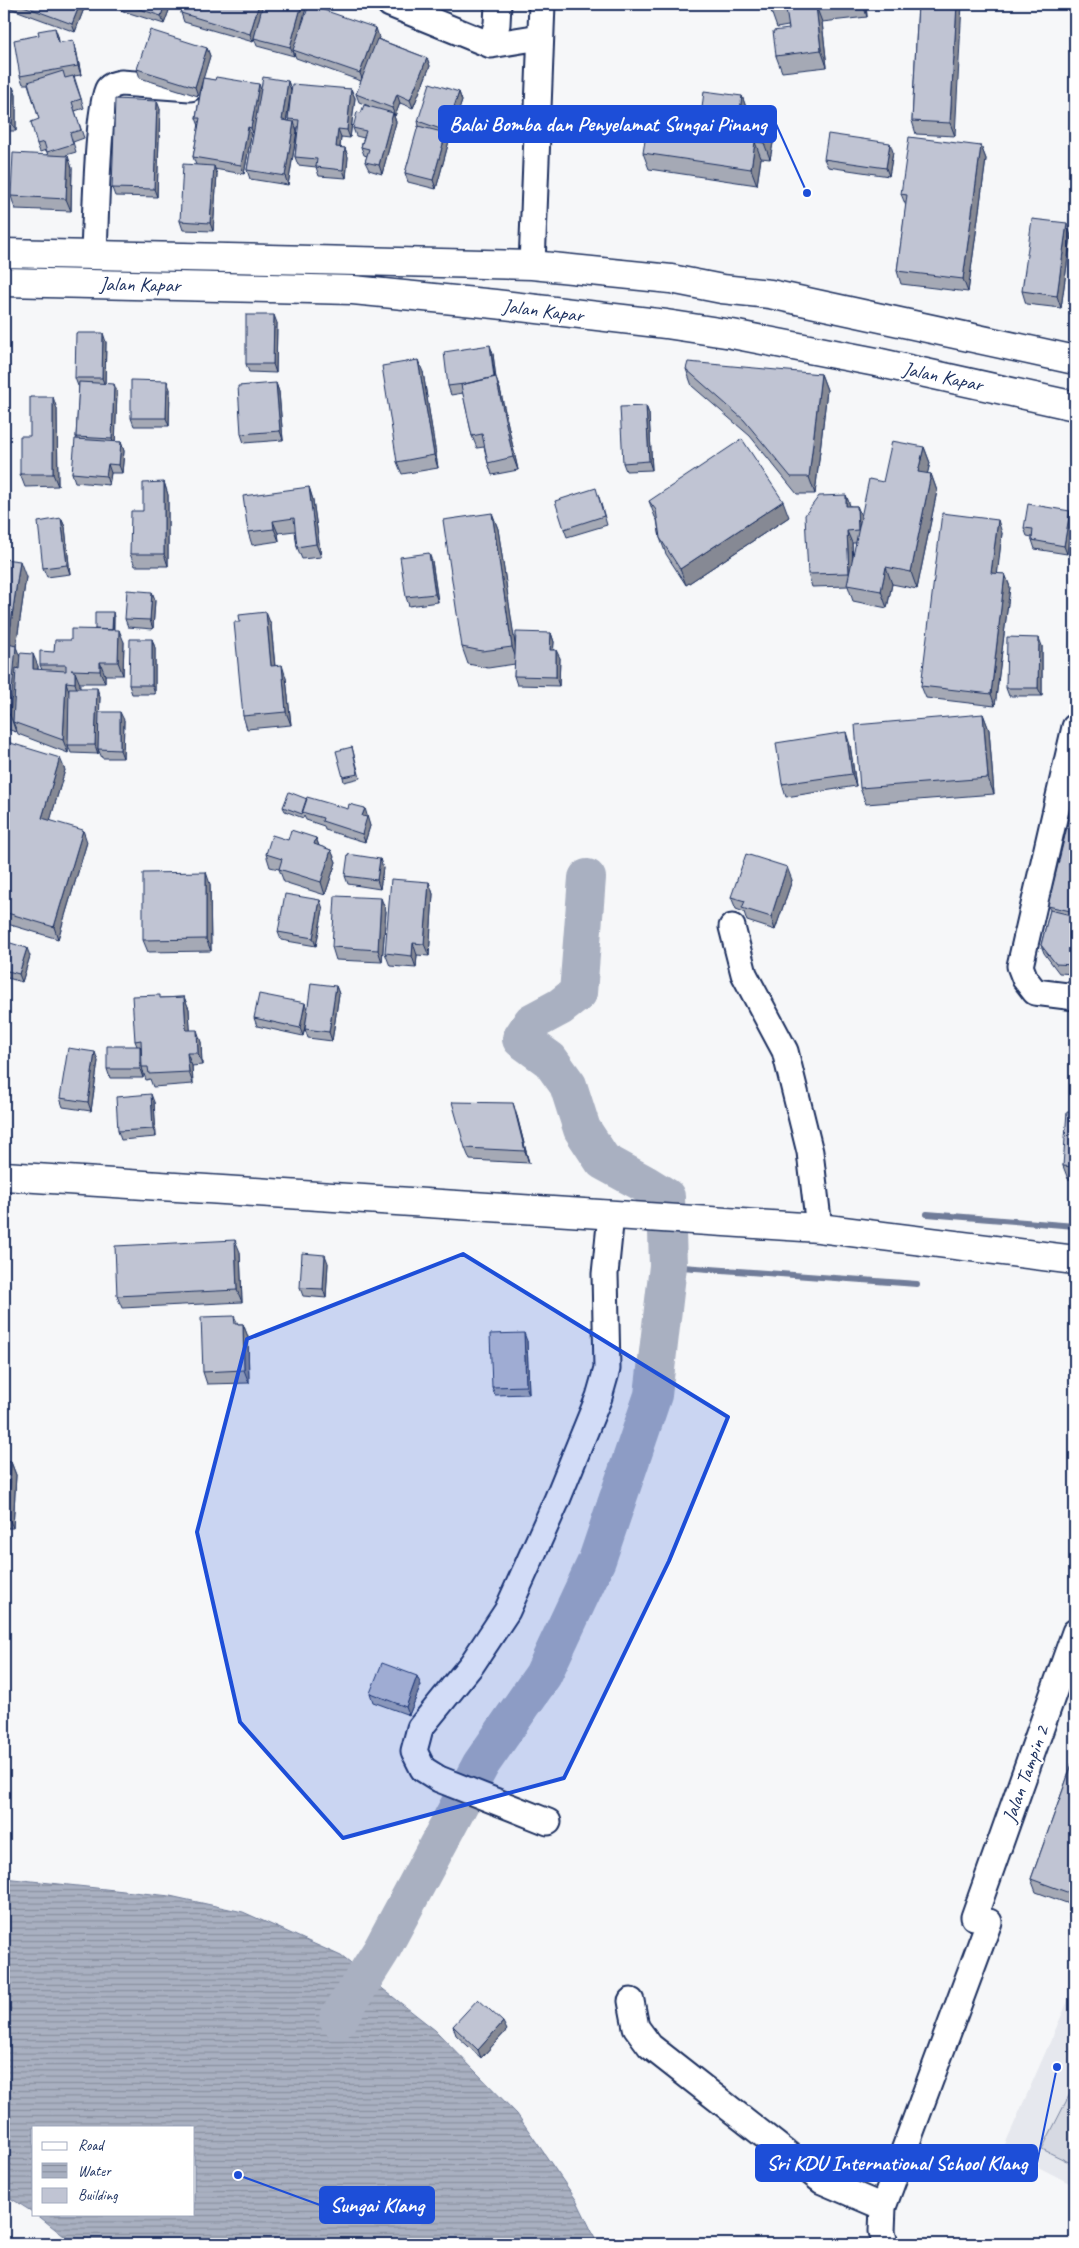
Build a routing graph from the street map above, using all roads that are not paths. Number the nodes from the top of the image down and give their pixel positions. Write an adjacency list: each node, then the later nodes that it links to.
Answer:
1 (390, 4): 5 (street)
2 (498, 4): 5 (street)
3 (542, 4): 4 (street)
4 (540, 37): 5 (street); 9 (street)
5 (491, 45)
6 (190, 88): 8 (street)
7 (4, 253): 8 (main road, Jalan Kapar)
8 (94, 255): 9 (main road, Jalan Kapar)
9 (532, 264): 11 (main road, Jalan Kapar)
10 (4, 282): 12 (main road, Jalan Kapar)
11 (1075, 360)
12 (1075, 406)
13 (1075, 727): 15 (street)
14 (732, 927): 18 (street)
15 (1075, 997)
16 (4, 1176): 17 (main road)
17 (622, 1216): 18 (main road); 21 (street)
18 (819, 1228): 19 (main road)
19 (1075, 1260)
20 (1075, 1632): 23 (street, Jalan Tampin 2)
21 (548, 1822)
22 (631, 2001): 23 (street)
23 (883, 2207): 24 (street, Jalan Tampin 2)
24 (885, 2244)

